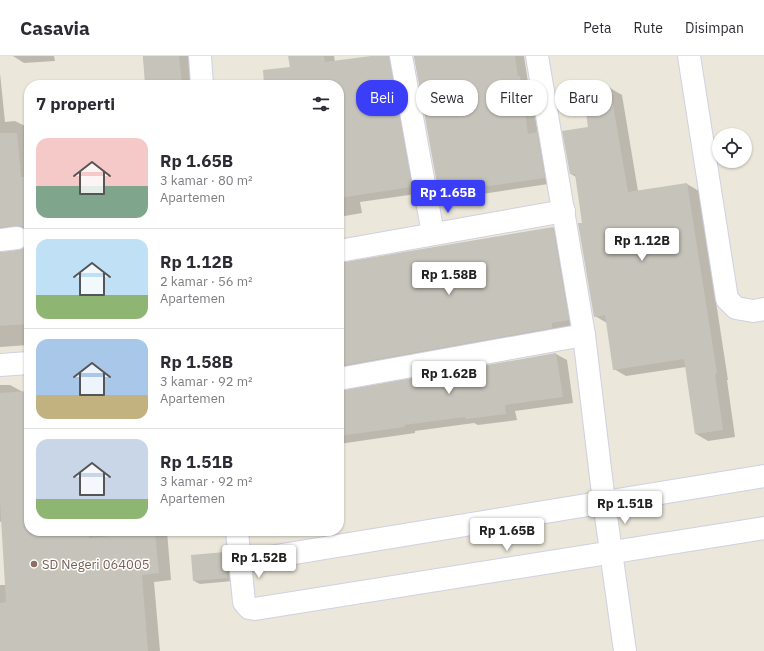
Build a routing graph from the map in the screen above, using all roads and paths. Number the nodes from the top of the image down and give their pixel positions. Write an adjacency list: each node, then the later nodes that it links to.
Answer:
1 (200, 56): 5 (street)
2 (401, 56): 7 (street)
3 (537, 56): 6 (street)
4 (689, 56): 9 (street)
5 (202, 80)
6 (564, 211): 7 (street); 10 (street)
7 (434, 234): 8 (street)
8 (344, 250)
9 (764, 309)
10 (584, 335): 13 (street); 15 (street)
11 (24, 363): 12 (street)
12 (0, 365)
13 (344, 378)
14 (764, 476): 15 (street)
15 (604, 502): 18 (street); 19 (street)
16 (764, 528): 18 (street)
17 (238, 536): 19 (street)
18 (611, 553): 19 (street); 20 (street)
19 (240, 562)
20 (625, 651)

